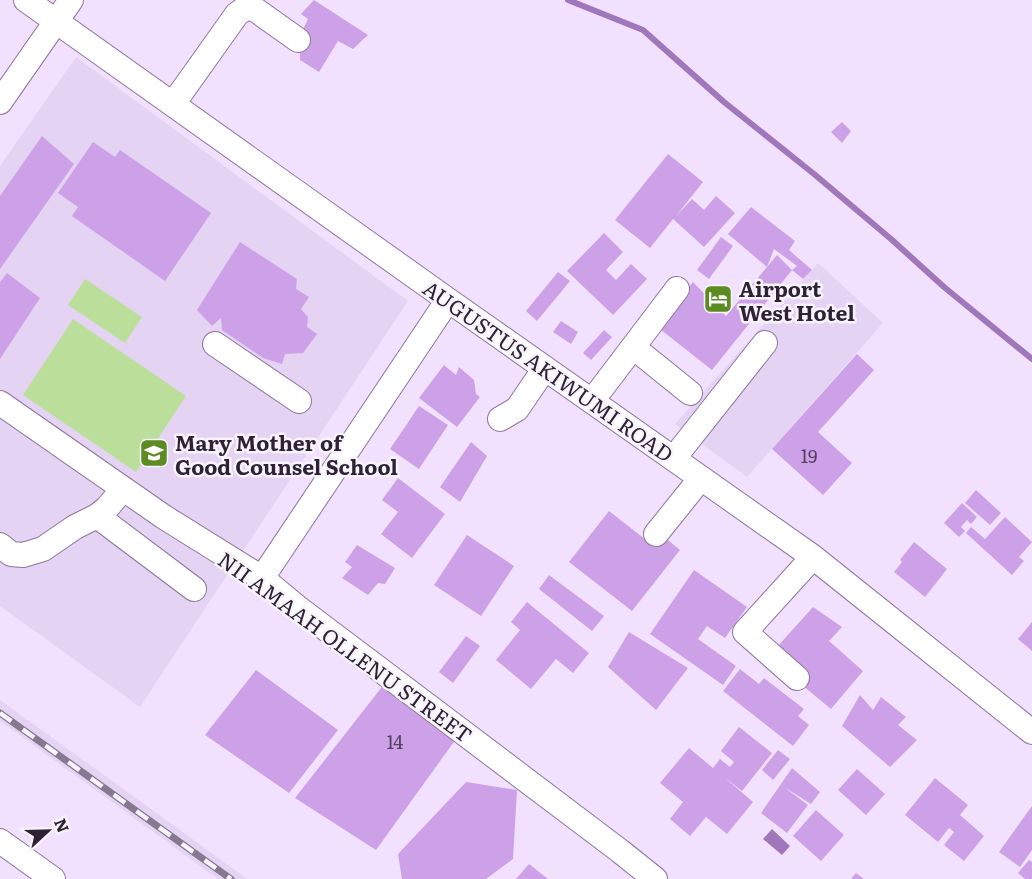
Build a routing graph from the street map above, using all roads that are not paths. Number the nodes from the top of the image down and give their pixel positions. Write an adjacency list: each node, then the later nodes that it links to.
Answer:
1 (26, 0): 3 (street, AUGUSTUS AKIWUMI ROAD)
2 (71, 0): 3 (street)
3 (57, 21): 5 (street); 6 (street, AUGUSTUS AKIWUMI ROAD)
4 (298, 40): 6 (street)
5 (0, 102)
6 (173, 104): 8 (street, AUGUSTUS AKIWUMI ROAD)
7 (677, 289): 11 (street)
8 (448, 300): 12 (street, AUGUSTUS AKIWUMI ROAD); 25 (street)
9 (765, 343): 18 (street)
10 (215, 344): 14 (street)
11 (633, 347): 13 (street); 15 (street)
12 (544, 368): 15 (street, AUGUSTUS AKIWUMI ROAD); 17 (street)
13 (690, 393)
14 (299, 401)
15 (592, 401): 18 (street, AUGUSTUS AKIWUMI ROAD)
16 (2, 409): 20 (street, NII AMAAH OLLENU STREET)
17 (500, 419)
18 (674, 458): 19 (street, AUGUSTUS AKIWUMI ROAD)
19 (701, 478): 22 (street); 24 (street, AUGUSTUS AKIWUMI ROAD)
20 (123, 489): 21 (street); 25 (street, NII AMAAH OLLENU STREET)
21 (97, 516): 23 (street); 26 (street)
22 (656, 534)
23 (0, 545)
24 (813, 557): 27 (street); 28 (street, AUGUSTUS AKIWUMI ROAD)
25 (261, 578): 31 (street, NII AMAAH OLLENU STREET)
26 (194, 589)
27 (797, 678)
28 (1032, 732)
29 (0, 841): 30 (street)
30 (53, 879)
31 (655, 879)

